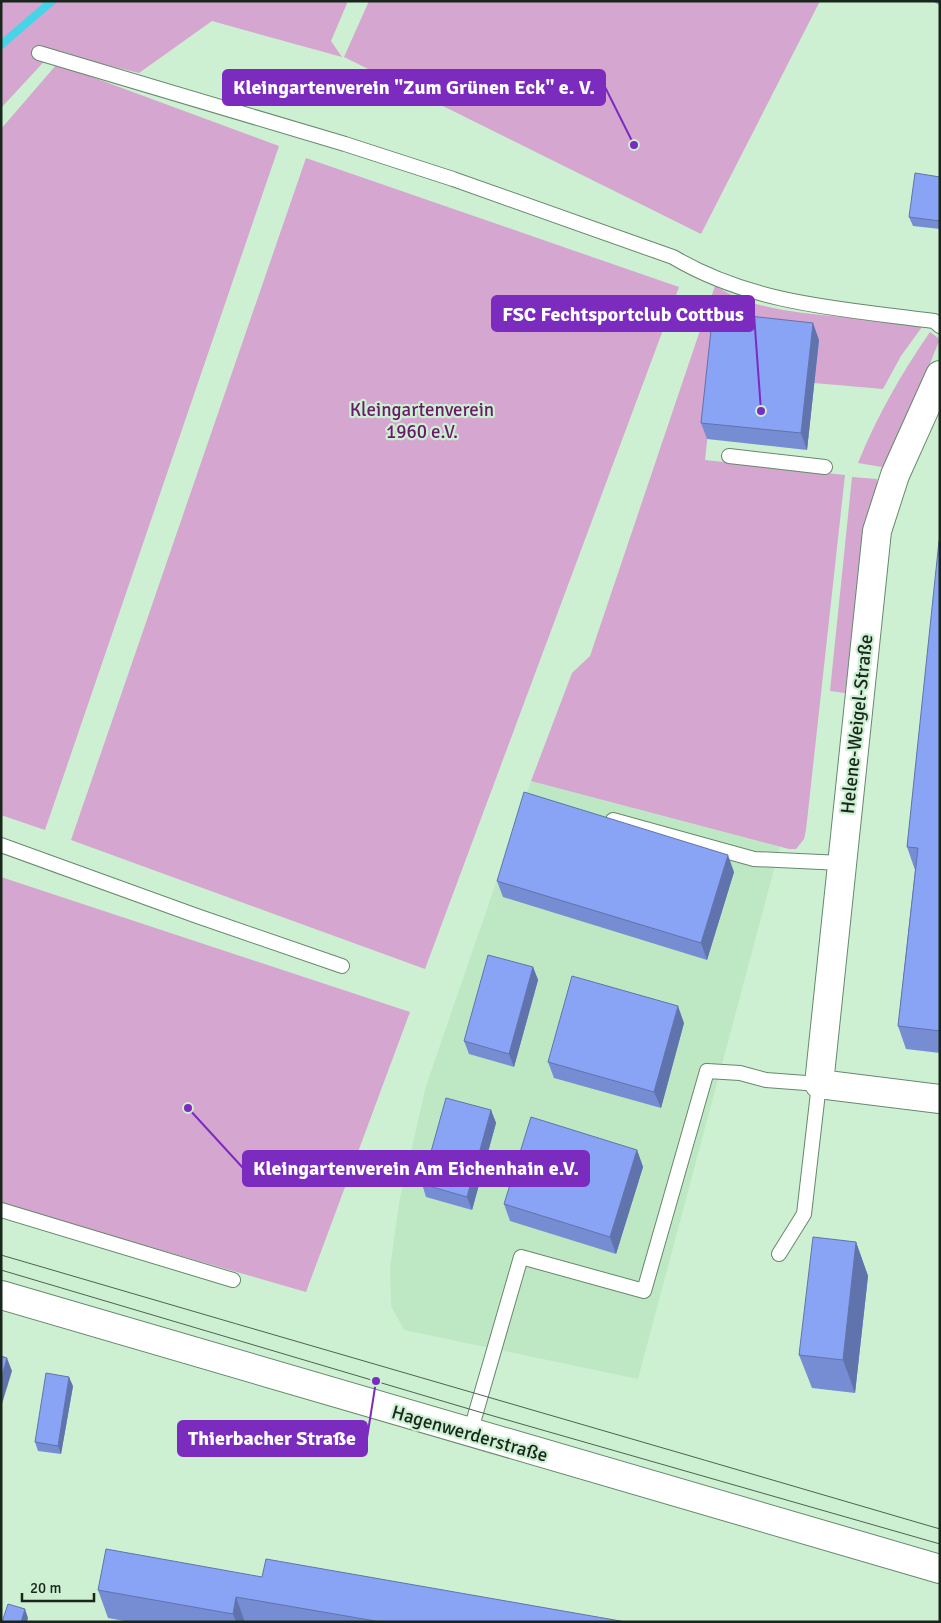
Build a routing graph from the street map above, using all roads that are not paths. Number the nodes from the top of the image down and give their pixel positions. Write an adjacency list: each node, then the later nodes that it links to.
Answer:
1 (40, 52): 2 (lane)
2 (940, 326)
3 (940, 375): 8 (street, Helene-Weigel-Straße)
4 (729, 456): 5 (lane)
5 (825, 466)
6 (596, 816): 8 (lane)
7 (1, 845): 9 (lane)
8 (842, 863): 10 (street, Helene-Weigel-Straße)
9 (342, 966)
10 (819, 1084): 11 (street); 13 (lane); 16 (lane)
11 (940, 1099)
12 (1, 1210): 14 (lane)
13 (779, 1254)
14 (233, 1280)
15 (1, 1295): 16 (street, Hagenwerderstraße)
16 (470, 1433): 17 (street, Hagenwerderstraße)
17 (940, 1569)

